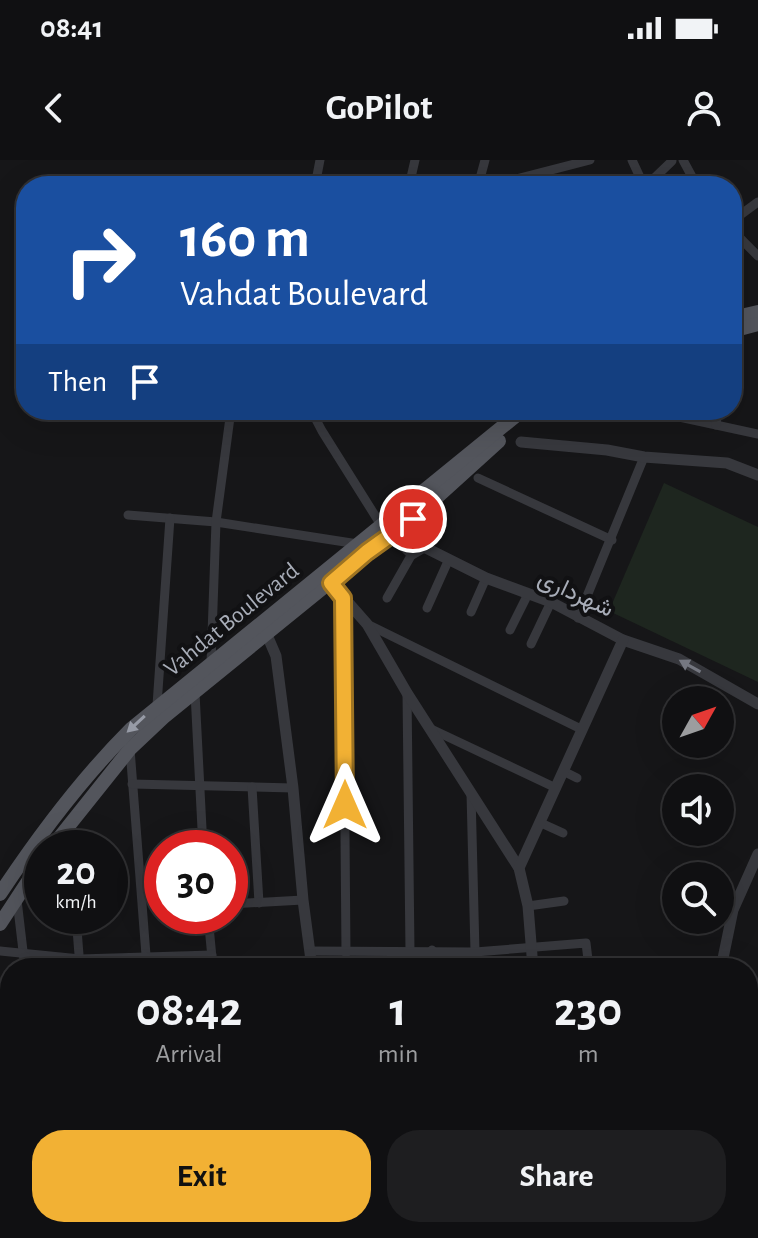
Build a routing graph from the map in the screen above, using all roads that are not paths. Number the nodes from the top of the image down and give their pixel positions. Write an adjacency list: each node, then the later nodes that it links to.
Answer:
1 (590, 160): 3 (street)
2 (678, 161): 4 (street)
3 (528, 176)
4 (658, 176)
5 (230, 420): 20 (street)
6 (316, 420): 21 (street)
7 (512, 420): 21 (main road, Vahdat Boulevard)
8 (525, 420): 19 (main road, Vahdat Boulevard)
9 (693, 420): 11 (street)
10 (717, 420): 11 (street)
11 (716, 425): 12 (street)
12 (758, 434)
13 (521, 442): 14 (street)
14 (644, 457): 15 (street); 22 (street)
15 (758, 475)
16 (478, 478): 22 (street)
17 (128, 515): 18 (street)
18 (170, 518): 20 (street); 45 (street)
19 (413, 519): 21 (main road, Vahdat Boulevard); 24 (street)
20 (216, 522): 23 (street); 41 (street)
21 (387, 530): 23 (main road, Vahdat Boulevard); 25 (street); 28 (main road, Vahdat Boulevard)
22 (612, 540): 35 (street)
23 (358, 544): 41 (main road, Vahdat Boulevard)
24 (424, 547): 25 (street); 26 (street, شهرداری)
25 (412, 554): 31 (street)
26 (449, 559): 27 (street, شهرداری); 33 (street)
27 (486, 578): 29 (street, شهرداری); 34 (street)
28 (331, 583): 30 (street); 38 (main road, Vahdat Boulevard)
29 (528, 594): 32 (street, شهرداری); 37 (street)
30 (343, 598): 36 (street); 81 (street)
31 (387, 598)
32 (551, 602): 35 (street, شهرداری); 40 (street)
33 (427, 608)
34 (471, 612)
35 (578, 618): 39 (street, شهرداری)
36 (367, 624): 43 (street); 47 (street)
37 (510, 630)
38 (267, 635): 42 (main road, Vahdat Boulevard); 54 (street)
39 (623, 640): 44 (street, شهرداری, one-way to 39); 47 (street)
40 (531, 644)
41 (211, 663): 45 (main road, Vahdat Boulevard)
42 (195, 693): 48 (main road, Vahdat Boulevard); 52 (street)
43 (407, 693): 46 (street); 78 (street)
44 (758, 704)
45 (157, 705): 64 (main road, Vahdat Boulevard, one-way to 64)
46 (429, 728): 55 (street); 56 (street)
47 (581, 729): 49 (street)
48 (130, 749): 51 (street); 58 (main road, Vahdat Boulevard)
49 (563, 771): 50 (street); 55 (street)
50 (577, 778)
51 (132, 784): 52 (street); 86 (street)
52 (198, 786): 53 (street); 59 (street)
53 (252, 787): 54 (street); 69 (street)
54 (293, 788): 66 (street)
55 (556, 788): 57 (street)
56 (471, 793): 62 (street); 80 (street)
57 (541, 823): 60 (street); 62 (street)
58 (65, 830)
59 (202, 830)
60 (563, 833)
61 (758, 854): 93 (street)
62 (519, 868): 70 (street)
63 (24, 888): 65 (main road)
64 (0, 894)
65 (19, 896): 71 (main road); 79 (street)
66 (303, 900): 69 (street); 77 (street)
67 (564, 901): 70 (street)
68 (248, 903): 69 (street)
69 (259, 903)
70 (528, 906): 74 (street)
71 (0, 924)
72 (78, 934): 85 (street)
73 (210, 934): 82 (street)
74 (532, 946): 80 (street); 91 (street); 92 (street)
75 (432, 950): 78 (street); 80 (street); 90 (street)
76 (0, 951): 79 (street)
77 (310, 951): 81 (street); 89 (street)
78 (410, 951): 81 (street)
79 (24, 952): 83 (street); 84 (street)
80 (475, 952)
81 (346, 953)
82 (212, 955): 87 (street); 88 (street)
83 (24, 958)
84 (55, 958)
85 (80, 958)
86 (147, 958)
87 (188, 958)
88 (212, 958)
89 (311, 958)
90 (433, 958)
91 (533, 958)
92 (588, 958)
93 (723, 958)

